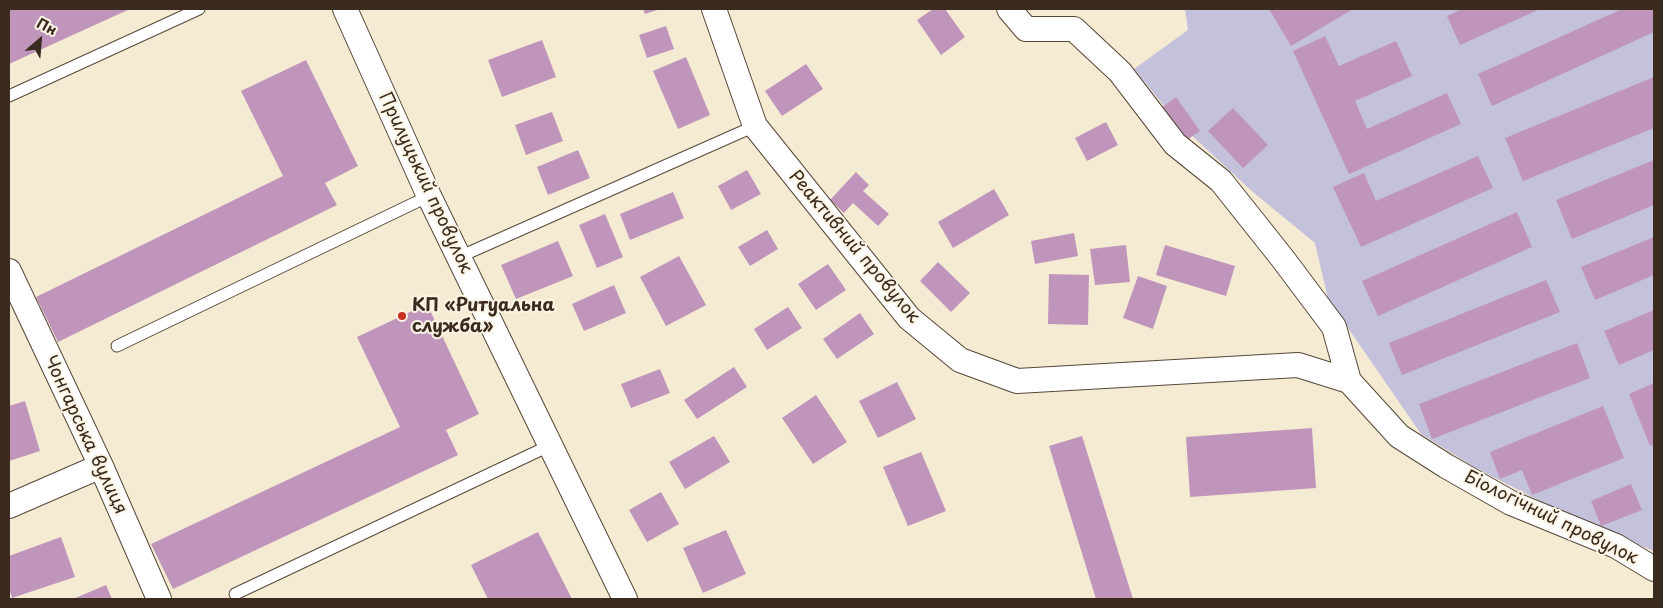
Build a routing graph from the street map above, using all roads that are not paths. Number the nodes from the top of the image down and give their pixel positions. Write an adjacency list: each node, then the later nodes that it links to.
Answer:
1 (199, 9): 5 (lane)
2 (345, 9): 7 (street, Прилуцький провулок)
3 (714, 9): 6 (street, Реактивний провулок)
4 (1009, 9): 11 (street, Біологічний провулок)
5 (9, 96)
6 (755, 126): 8 (lane); 11 (street, Реактивний провулок)
7 (429, 196): 8 (street, Прилуцький провулок); 10 (lane)
8 (459, 258): 12 (street, Прилуцький провулок)
9 (9, 271): 13 (street, Чонгарська вулиця)
10 (117, 346)
11 (1349, 381): 15 (street, Біологічний провулок)
12 (550, 446): 16 (lane); 18 (street, Прилуцький провулок)
13 (101, 466): 14 (street); 17 (street, Чонгарська вулиця)
14 (9, 506)
15 (1654, 570)
16 (235, 594)
17 (159, 599)
18 (625, 599)

